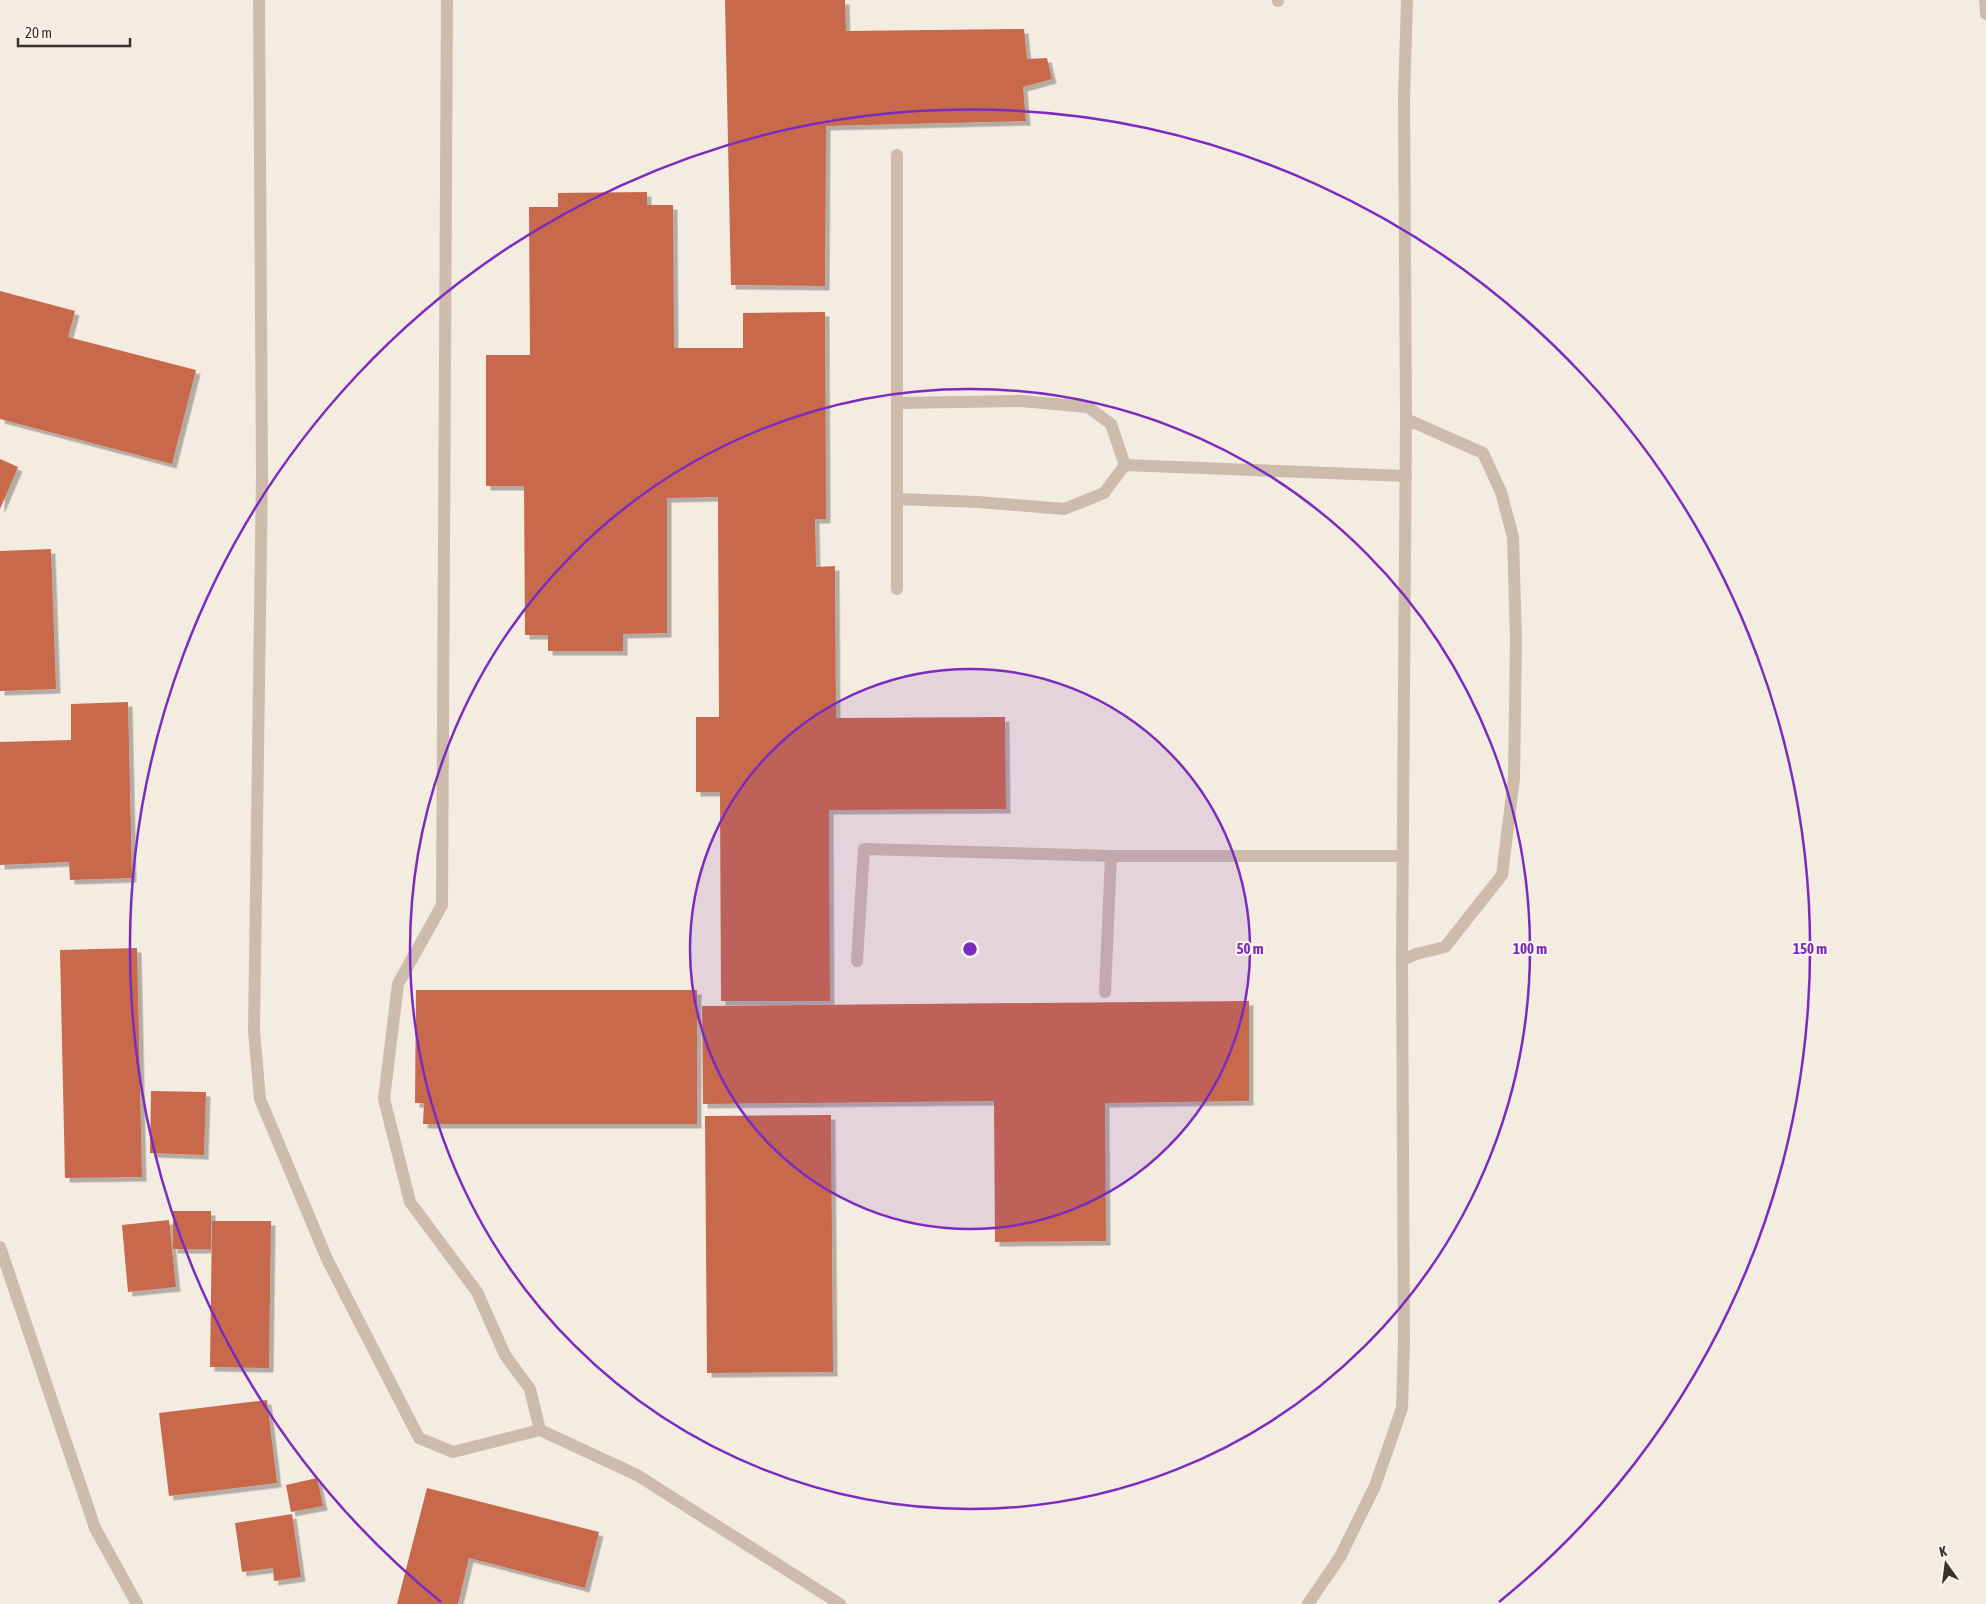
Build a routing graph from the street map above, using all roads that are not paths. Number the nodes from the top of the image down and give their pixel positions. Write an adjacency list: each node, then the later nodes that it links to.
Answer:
1 (259, 0): 19 (street)
2 (448, 0): 19 (street)
3 (1407, 0): 8 (street)
4 (1985, 0): 5 (street)
5 (1986, 14)
6 (897, 155): 7 (street)
7 (897, 404): 9 (street); 11 (street)
8 (1406, 419): 10 (street); 15 (street)
9 (1125, 465): 10 (street); 11 (street)
10 (1406, 476): 14 (street)
11 (898, 500): 12 (street)
12 (897, 589)
13 (1111, 856): 14 (street); 16 (street); 17 (street)
14 (1403, 856): 15 (street)
15 (1402, 960): 22 (street)
16 (856, 961)
17 (1105, 992)
18 (0, 1247): 20 (street)
19 (540, 1430): 21 (street)
20 (137, 1604)
21 (840, 1604)
22 (1308, 1604)

